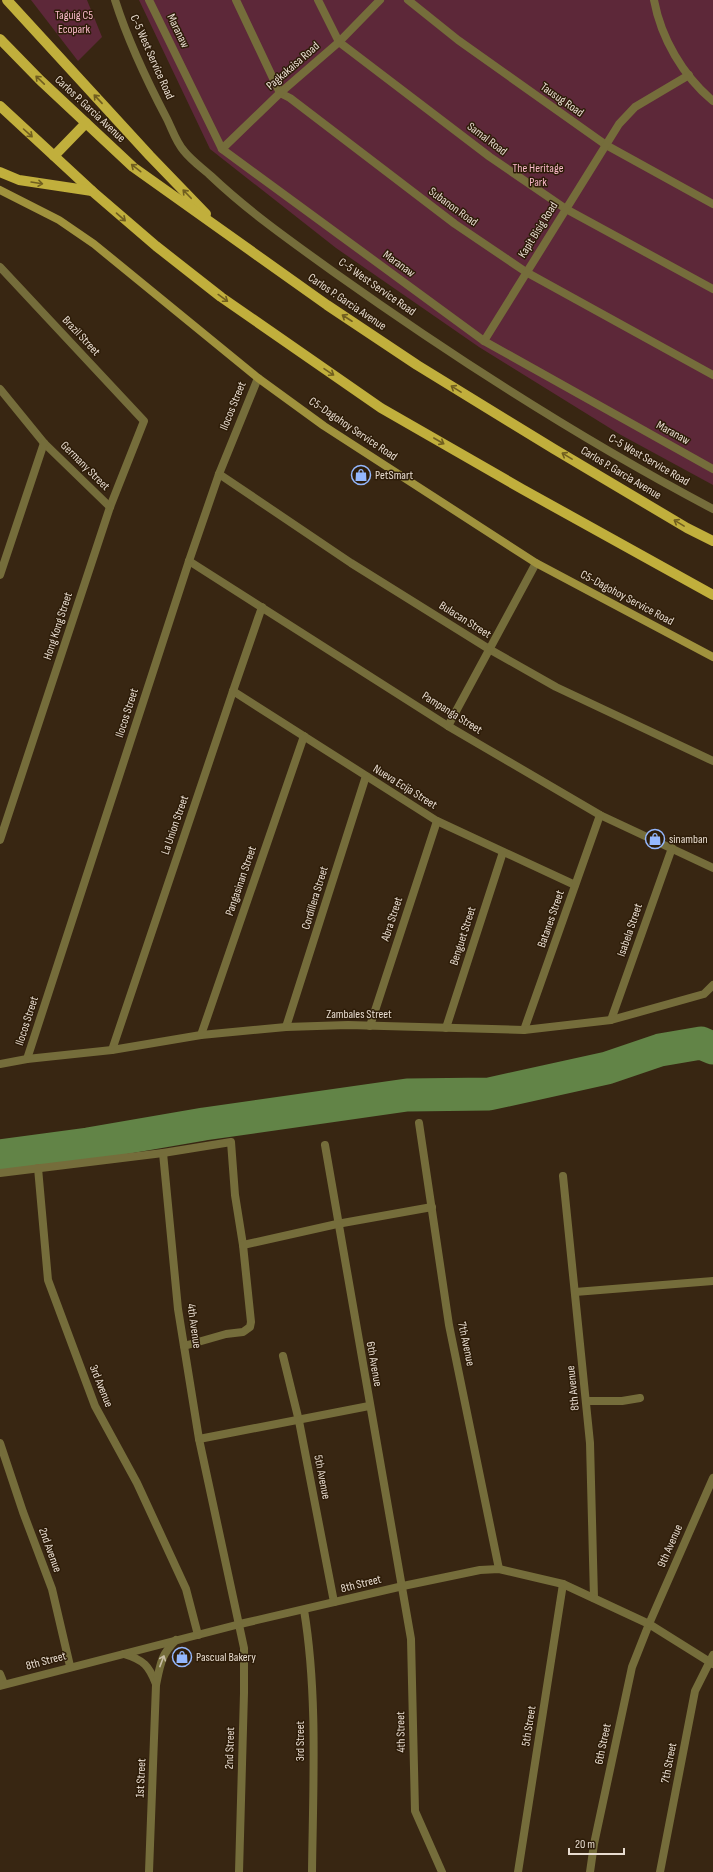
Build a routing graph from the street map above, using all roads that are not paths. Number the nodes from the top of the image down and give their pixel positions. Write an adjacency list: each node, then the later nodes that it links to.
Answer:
1 (7, 0): 24 (main road, one-way to 1)
2 (115, 0): 37 (street, C-5 West Service Road)
3 (149, 0): 17 (street, Maranaw)
4 (236, 0): 12 (street)
5 (318, 0): 10 (street, Samal Road)
6 (380, 0): 10 (street, Pagkakaisa Road)
7 (408, 0): 16 (street, Tausug Road)
8 (654, 0): 11 (street)
9 (0, 39): 15 (main road, Carlos P. Garcia Avenue, one-way to 9)
10 (340, 42): 12 (street, Pagkakaisa Road); 23 (street, Samal Road)
11 (689, 75): 13 (street); 16 (street, Kapit Bisig Road)
12 (280, 93): 17 (street, Pagkakaisa Road); 26 (street, Subanon Road)
13 (713, 101)
14 (0, 106): 18 (main road, one-way to 18)
15 (86, 123): 18 (main road); 24 (main road, Carlos P. Garcia Avenue, one-way to 15)
16 (606, 145): 22 (street, Tausug Road); 23 (street, Kapit Bisig Road)
17 (222, 149): 28 (street, Maranaw)
18 (54, 156): 21 (main road)
19 (0, 172): 21 (main road, one-way to 21)
20 (0, 190): 30 (main road, C5-Dagohoy Service Road)
21 (92, 191): 42 (main road, one-way to 42)
22 (713, 204)
23 (566, 209): 26 (street, Kapit Bisig Road); 27 (street, Samal Road)
24 (224, 232): 38 (main road, Carlos P. Garcia Avenue, one-way to 24)
25 (0, 267): 32 (street, Brazil Street)
26 (526, 272): 28 (street, Kapit Bisig Road); 29 (street, Subanon Road)
27 (713, 289)
28 (484, 341): 34 (street, Maranaw)
29 (713, 374)
30 (258, 378): 35 (street, Ilocos Street); 40 (main road, C5-Dagohoy Service Road)
31 (0, 389): 33 (street, Germany Street)
32 (144, 421): 36 (street, Hong Kong Street)
33 (44, 442): 36 (street, Germany Street); 41 (street, Germany Street)
34 (713, 469)
35 (218, 474): 39 (street, Ilocos Street); 44 (street, Bulacan Street)
36 (110, 507): 53 (street, Hong Kong Street)
37 (713, 509)
38 (713, 541)
39 (189, 561): 43 (street, Pampanga Street); 66 (street, Ilocos Street)
40 (536, 563): 44 (street); 45 (main road, C5-Dagohoy Service Road)
41 (0, 575)
42 (713, 595)
43 (262, 607): 46 (street, La Union Street); 47 (street, Pampanga Street)
44 (489, 649): 47 (street); 49 (street, Bulacan Street)
45 (713, 657)
46 (232, 691): 48 (street, Nueva Ecija Street); 65 (street, La Union Street)
47 (448, 726): 51 (street, Pampanga Street)
48 (304, 736): 50 (street, Nueva Ecija Street); 64 (street, Pangasinan Street)
49 (713, 761)
50 (366, 776): 52 (street, Nueva Ecija Street); 61 (street, Cordillera Street)
51 (600, 815): 54 (street, Pampanga Street); 57 (street, Batanes Street)
52 (437, 821): 55 (street, Nueva Ecija Street); 60 (street, Abra Street)
53 (0, 840)
54 (672, 848): 56 (street, Pampanga Street); 59 (street, Isabela Street)
55 (504, 852): 57 (street, Nueva Ecija Street); 62 (street, Benguet Street)
56 (713, 868)
57 (575, 886): 63 (street, Batanes Street)
58 (713, 986): 59 (street, Zambales Street)
59 (611, 1020): 63 (street, Zambales Street)
60 (370, 1026): 61 (street, Zambales Street); 62 (street, Zambales Street)
61 (286, 1027): 64 (street, Zambales Street)
62 (446, 1028): 63 (street, Zambales Street)
63 (524, 1030)
64 (201, 1035): 65 (street, Zambales Street)
65 (112, 1050): 66 (street, Zambales Street)
66 (27, 1059): 67 (street, Zambales Street)
67 (0, 1064)
68 (419, 1123): 74 (street, 7th Avenue)
69 (325, 1145): 75 (street, 6th Avenue)
70 (163, 1153): 71 (street); 76 (street); 79 (street, 4th Avenue)
71 (38, 1168): 72 (street); 96 (street, 3rd Avenue)
72 (0, 1173)
73 (563, 1176): 78 (street, 8th Avenue)
74 (432, 1207): 75 (street); 88 (street, 7th Avenue)
75 (338, 1224): 76 (street); 83 (street, 6th Avenue)
76 (242, 1245): 79 (street)
77 (713, 1281): 78 (street)
78 (575, 1292): 82 (street, 8th Avenue)
79 (184, 1346): 85 (street, 4th Avenue)
80 (283, 1356): 84 (street, 5th Avenue)
81 (640, 1398): 82 (street)
82 (586, 1401): 91 (street, 8th Avenue)
83 (369, 1406): 84 (street); 90 (street, 6th Avenue)
84 (299, 1421): 85 (street); 92 (street, 5th Avenue)
85 (199, 1439): 94 (street, 4th Avenue)
86 (0, 1443): 100 (street, 2nd Avenue)
87 (713, 1478): 95 (street, 9th Avenue)
88 (499, 1569): 89 (street, 8th Street); 90 (street, 8th Street)
89 (563, 1584): 91 (street, 8th Street); 108 (street, 5th Street)
90 (403, 1586): 92 (street, 8th Street); 107 (street, 4th Street)
91 (594, 1598): 95 (street, 8th Street)
92 (334, 1602): 93 (street, 8th Street)
93 (304, 1610): 94 (street, 8th Street); 106 (street, 3rd Street)
94 (240, 1624): 96 (street, 8th Street); 105 (street, 2nd Street)
95 (649, 1624): 99 (street, 8th Street); 109 (street, 6th Street)
96 (198, 1634): 97 (street, 8th Street)
97 (176, 1640): 98 (street, 8th Street); 103 (street, 1st Street, one-way to 97)
98 (124, 1654): 100 (street, 8th Street); 103 (street, 1st Street)
99 (712, 1660): 110 (street, 7th Street)
100 (70, 1666): 102 (street, 8th Street)
101 (0, 1674): 102 (street)
102 (2, 1685)
103 (156, 1685): 104 (street, 1st Street)
104 (149, 1872)
105 (239, 1872)
106 (312, 1872)
107 (442, 1872)
108 (518, 1872)
109 (590, 1872)
110 (660, 1872)

